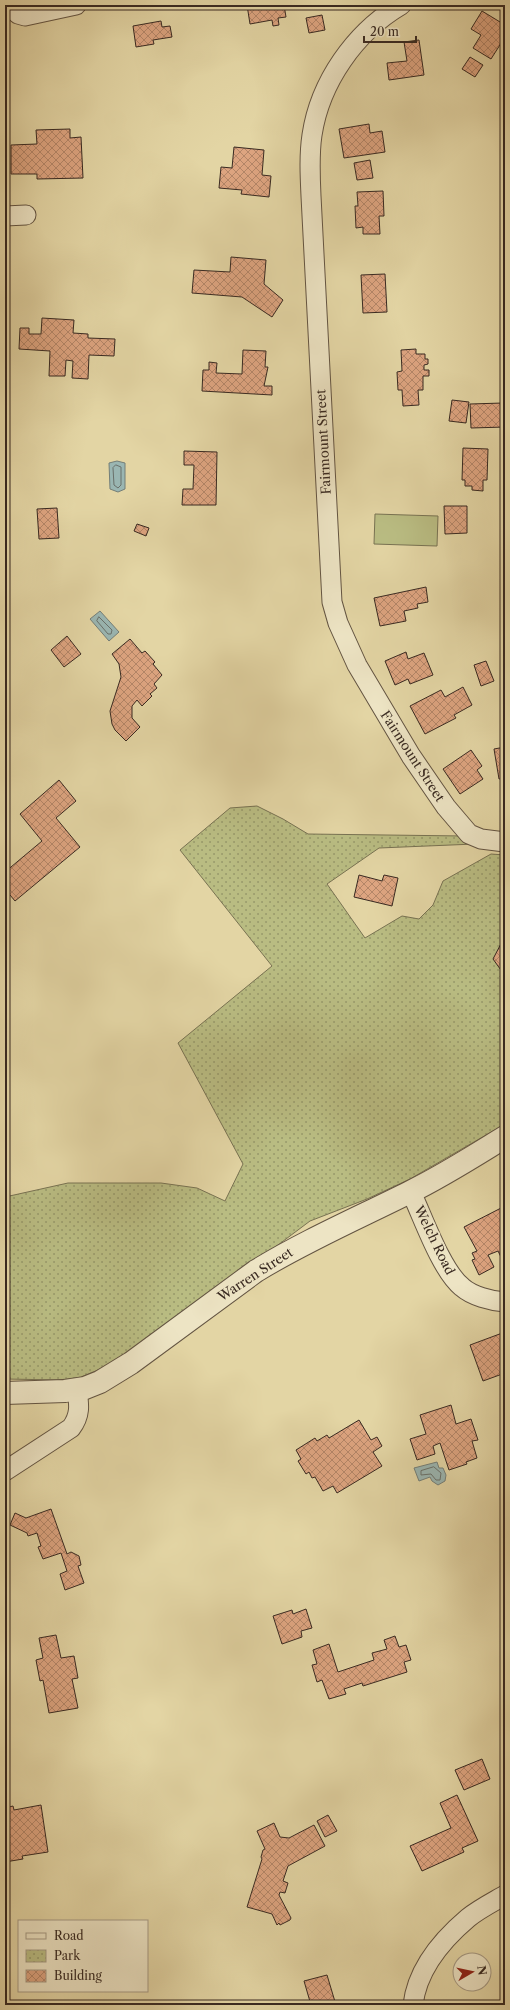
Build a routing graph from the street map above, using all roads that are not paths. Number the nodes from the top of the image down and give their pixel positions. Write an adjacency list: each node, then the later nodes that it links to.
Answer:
1 (8, 5): 2 (street)
2 (76, 5)
3 (401, 5): 6 (street, Fairmount Street)
4 (26, 215): 5 (street)
5 (5, 216)
6 (505, 842)
7 (505, 1137): 8 (street, Warren Street)
8 (411, 1192): 9 (street, Welch Road); 10 (street, Warren Street)
9 (505, 1302)
10 (77, 1390): 11 (street, Warren Street); 12 (street)
11 (5, 1393)
12 (5, 1471)
13 (505, 1894): 14 (street)
14 (413, 2005)

